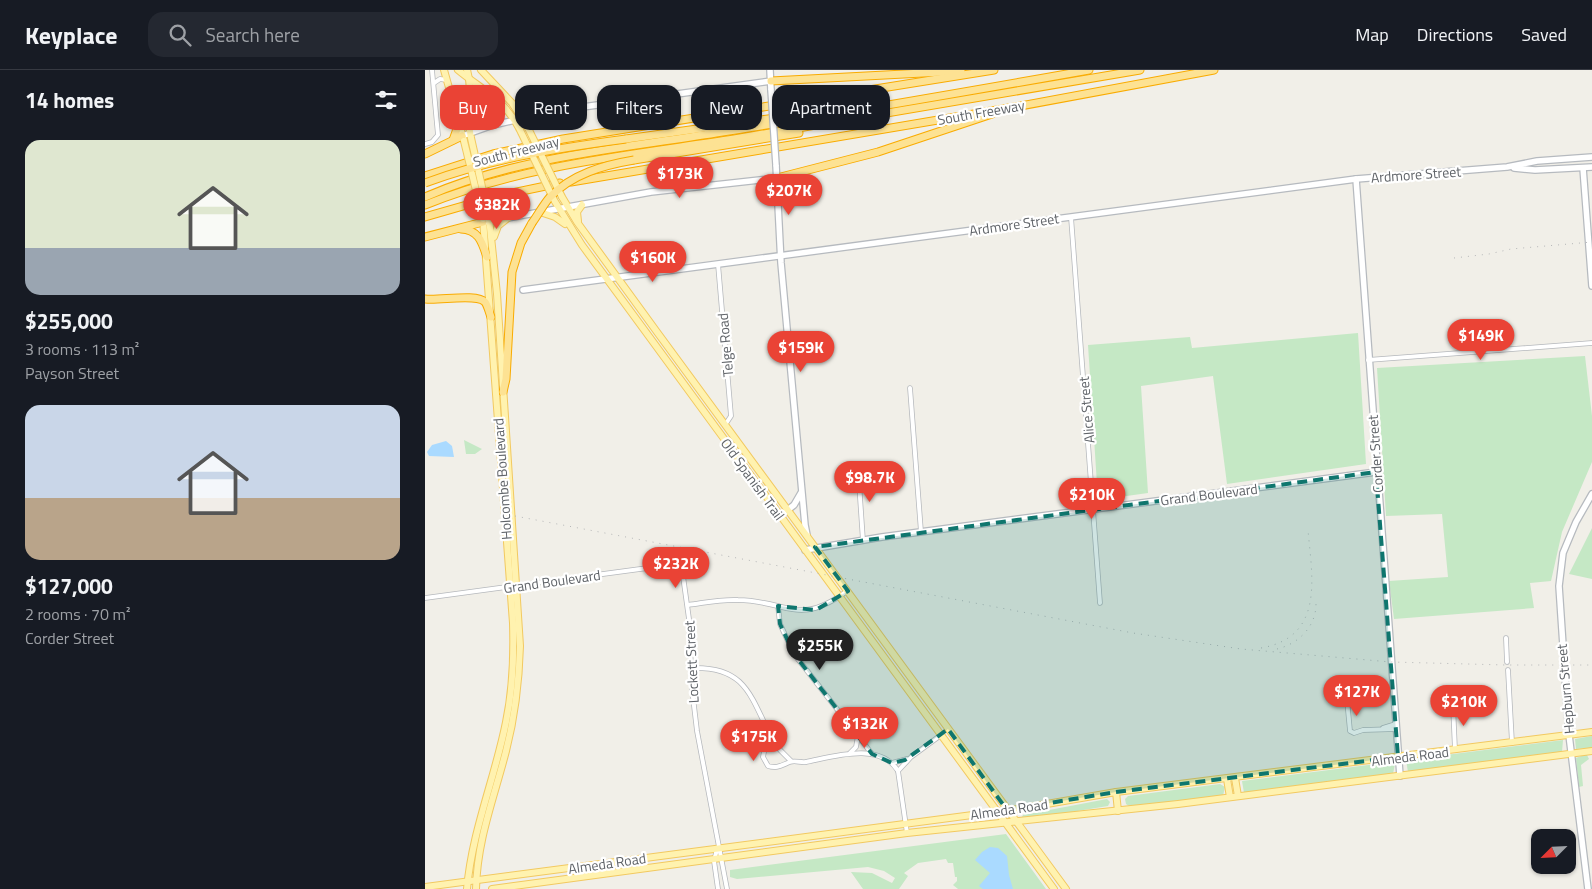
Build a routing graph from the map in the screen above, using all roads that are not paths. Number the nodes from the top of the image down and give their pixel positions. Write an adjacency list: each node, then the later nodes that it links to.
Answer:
1 (432, 70): 15 (street)
2 (444, 70): 13 (main road, Holcombe Boulevard)
3 (458, 70): 12 (main road, Old Spanish Trail)
4 (467, 70): 12 (main road, Holcombe Boulevard)
5 (481, 70): 18 (main road, Old Spanish Trail)
6 (770, 70): 14 (street)
7 (977, 70): 14 (highway)
8 (994, 70): 35 (highway, South Freeway)
9 (1089, 70): 17 (highway)
10 (1139, 70): 21 (highway)
11 (1214, 70): 19 (highway, South Freeway)
12 (469, 78): 22 (main road, Old Spanish Trail); 26 (main road, Holcombe Boulevard)
13 (448, 80): 15 (street); 16 (main road, Holcombe Boulevard)
14 (771, 81): 20 (street); 36 (street, bridge)
15 (434, 83): 29 (street)
16 (449, 85)
17 (908, 102): 38 (highway, bridge); 39 (highway)
18 (515, 107)
19 (1015, 107): 36 (highway); 46 (highway, South Freeway)
20 (587, 108)
21 (909, 111): 40 (highway); 69 (highway, bridge)
22 (514, 119): 26 (street); 43 (main road, Old Spanish Trail, bridge)
23 (457, 130): 28 (highway)
24 (461, 130): 27 (main road, Holcombe Boulevard)
25 (529, 130): 42 (main road, Old Spanish Trail, bridge)
26 (471, 135): 27 (street); 48 (main road, Holcombe Boulevard, bridge)
27 (463, 138): 28 (highway); 48 (main road, Holcombe Boulevard, bridge)
28 (453, 140): 30 (highway)
29 (425, 144)
30 (425, 154)
31 (1592, 157): 32 (street, Ardmore Street)
32 (1507, 167): 34 (street, Ardmore Street); 37 (street, Ardmore Street)
33 (1592, 167): 34 (street, Ardmore Street)
34 (1583, 168): 59 (street)
35 (425, 176)
36 (777, 178): 41 (street); 54 (street)
37 (1355, 179): 45 (street, Ardmore Street); 66 (street, Corder Street)
38 (425, 183)
39 (425, 197)
40 (425, 205)
41 (583, 205): 42 (street); 49 (main road)
42 (568, 207): 43 (street); 49 (main road, Old Spanish Trail)
43 (559, 209): 44 (street); 51 (main road, Old Spanish Trail)
44 (540, 212): 47 (street); 51 (main road)
45 (1071, 216): 54 (street, Ardmore Street); 81 (street, Alice Street)
46 (425, 217)
47 (508, 218): 48 (street); 53 (main road)
48 (486, 220): 50 (highway); 53 (main road, Holcombe Boulevard); 55 (main road, Holcombe Boulevard)
49 (581, 227): 57 (main road, Old Spanish Trail)
50 (456, 229): 52 (highway); 55 (highway)
51 (573, 232): 58 (main road, Old Spanish Trail)
52 (425, 237)
53 (492, 246): 69 (main road, Holcombe Boulevard)
54 (781, 255): 56 (street, Ardmore Street); 78 (street)
55 (487, 257): 62 (main road, Holcombe Boulevard)
56 (718, 264): 57 (street, Ardmore Street); 71 (street, Telge Road)
57 (617, 277): 58 (street, Ardmore Street); 63 (main road, Old Spanish Trail)
58 (607, 279): 60 (street, Ardmore Street); 64 (main road, Old Spanish Trail)
59 (1592, 286)
60 (523, 290)
61 (425, 299): 62 (highway)
62 (491, 317): 89 (main road, Holcombe Boulevard)
63 (657, 332): 64 (main road); 68 (main road, Old Spanish Trail)
64 (650, 338): 70 (main road, Old Spanish Trail)
65 (1592, 343): 66 (street)
66 (1368, 360): 75 (street, Corder Street)
67 (910, 388): 83 (street)
68 (700, 391): 70 (main road); 71 (main road, Old Spanish Trail)
69 (503, 392): 89 (main road, Holcombe Boulevard)
70 (693, 396): 73 (main road, Old Spanish Trail)
71 (725, 424): 72 (main road, Old Spanish Trail)
72 (731, 433): 73 (main road); 76 (main road, Old Spanish Trail)
73 (724, 439): 77 (main road, Old Spanish Trail)
74 (858, 468): 85 (street)
75 (1376, 472): 81 (street, Grand Boulevard); 106 (street, Corder Street)
76 (767, 481): 77 (main road); 80 (main road, Old Spanish Trail)
77 (759, 486): 82 (main road, Old Spanish Trail)
78 (802, 491): 80 (street); 84 (street)
79 (1592, 494): 112 (street, Hepburn Street)
80 (788, 510): 82 (street); 84 (main road, Old Spanish Trail)
81 (1093, 510): 83 (street, Grand Boulevard); 93 (street, Alice Street)
82 (780, 516): 87 (main road, Old Spanish Trail)
83 (921, 532): 85 (street, Grand Boulevard)
84 (808, 537): 86 (main road, Old Spanish Trail)
85 (863, 540): 86 (street, Grand Boulevard)
86 (815, 547): 87 (street, Grand Boulevard); 90 (main road, Old Spanish Trail)
87 (805, 550): 91 (main road, Old Spanish Trail)
88 (679, 566): 89 (street, Grand Boulevard); 94 (street, Lockett Street)
89 (513, 587): 92 (street, Grand Boulevard); 143 (main road, Holcombe Boulevard); 144 (main road, Holcombe Boulevard)
90 (847, 591): 91 (street); 97 (main road, Old Spanish Trail)
91 (839, 597): 95 (street); 98 (main road, Old Spanish Trail)
92 (425, 598)
93 (1100, 603)
94 (687, 605): 95 (street); 100 (street, Lockett Street)
95 (777, 606): 113 (street)
96 (1506, 638): 99 (street)
97 (890, 649): 98 (main road); 103 (main road, Old Spanish Trail)
98 (883, 655): 105 (main road, Old Spanish Trail)
99 (1507, 662)
100 (691, 668): 109 (street); 140 (street, Lockett Street)
101 (1508, 670): 114 (street)
102 (1353, 682): 107 (street)
103 (929, 704): 105 (main road); 108 (main road, Old Spanish Trail)
104 (1453, 705): 115 (street)
105 (922, 710): 111 (main road, Old Spanish Trail)
106 (1396, 727): 107 (street); 107 (street); 122 (street, Corder Street)
107 (1383, 728)
108 (948, 730): 111 (main road); 117 (main road, Old Spanish Trail)
109 (768, 731): 124 (street); 124 (street)
110 (1592, 732): 112 (main road, Almeda Road)
111 (941, 735): 121 (street); 123 (main road, Old Spanish Trail)
112 (1569, 735): 114 (main road, Almeda Road); 120 (street, Hepburn Street)
113 (858, 736): 118 (street); 119 (street)
114 (1512, 743): 115 (main road, Almeda Road)
115 (1455, 750): 122 (main road, Almeda Road)
116 (1592, 751): 120 (main road, Almeda Road)
117 (965, 752): 123 (main road); 133 (main road, Old Spanish Trail)
118 (850, 753): 119 (street); 124 (street)
119 (872, 754): 125 (street)
120 (1572, 754): 127 (main road, Almeda Road); 152 (street, Hepburn Street)
121 (911, 757): 125 (street); 126 (street)
122 (1398, 757): 127 (street, Corder Street); 128 (main road, Almeda Road)
123 (957, 758): 135 (main road, Old Spanish Trail)
124 (791, 761)
125 (892, 763): 126 (street)
126 (898, 771): 138 (street)
127 (1400, 776): 131 (main road, Almeda Road)
128 (1235, 778): 129 (main road, Almeda Road); 131 (main road)
129 (1227, 779): 130 (main road, Almeda Road); 132 (main road)
130 (1115, 792): 133 (main road, Almeda Road); 134 (main road)
131 (1238, 796): 132 (main road, Almeda Road)
132 (1229, 797): 134 (main road, Almeda Road)
133 (1007, 810): 135 (main road, Almeda Road); 136 (main road, Old Spanish Trail)
134 (1118, 811): 136 (main road, Almeda Road)
135 (996, 812): 137 (main road, Old Spanish Trail); 138 (main road, Almeda Road)
136 (1015, 821): 137 (main road, Almeda Road); 151 (main road, Old Spanish Trail)
137 (1003, 822): 139 (main road, Almeda Road); 150 (main road, Old Spanish Trail)
138 (906, 823): 139 (street); 140 (main road, Almeda Road)
139 (907, 833): 141 (main road, Almeda Road)
140 (717, 849): 141 (street); 142 (street); 143 (main road, Almeda Road)
141 (723, 860): 142 (main road, Almeda Road); 149 (street)
142 (714, 861): 147 (main road, Almeda Road); 148 (street)
143 (476, 881): 144 (main road, Almeda Road); 146 (main road, Holcombe Boulevard)
144 (467, 886): 145 (main road, Almeda Road)
145 (425, 887)
146 (476, 889)
147 (493, 889)
148 (718, 889)
149 (727, 889)
150 (1054, 889)
151 (1066, 889)
152 (1589, 889)

